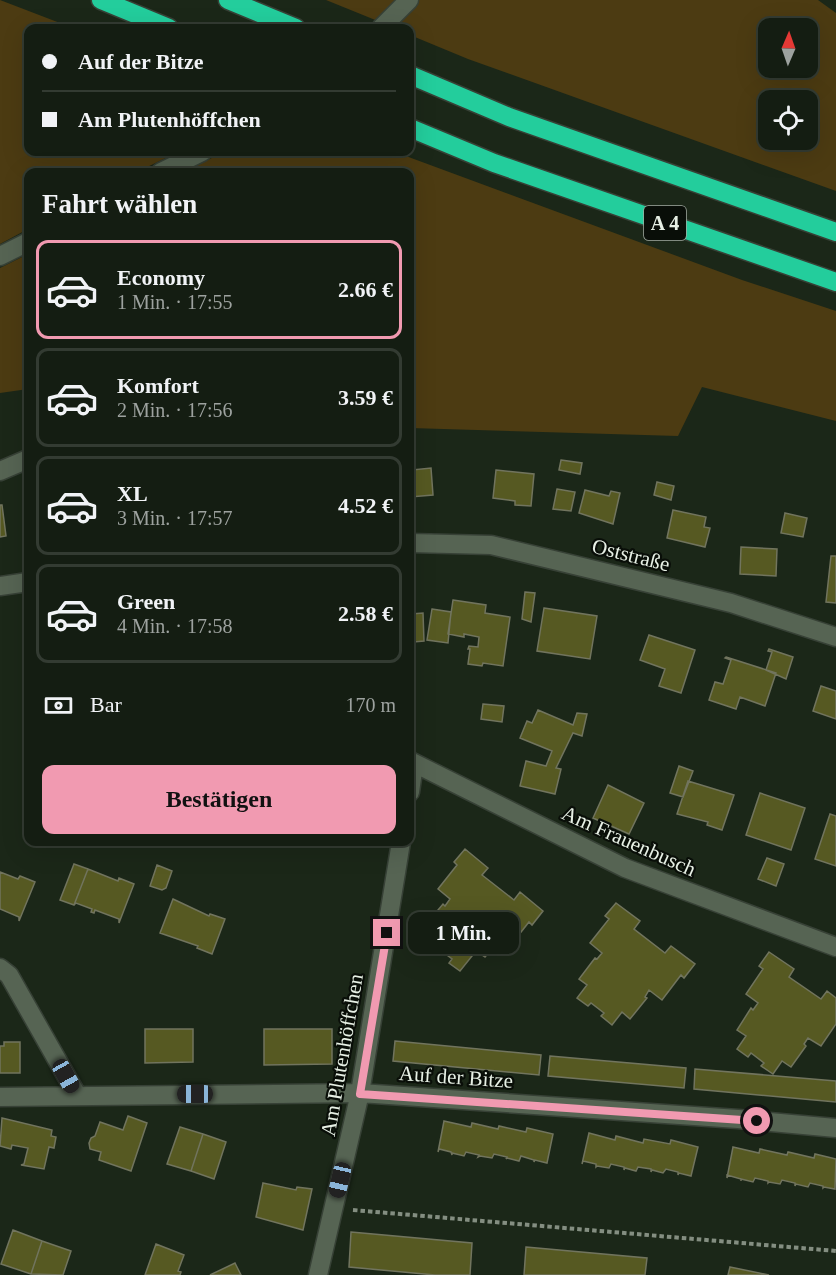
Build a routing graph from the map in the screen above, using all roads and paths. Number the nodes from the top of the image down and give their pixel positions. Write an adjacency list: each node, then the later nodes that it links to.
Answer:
1 (101, 0): 4 (highway)
2 (228, 0): 5 (highway)
3 (409, 0): 6 (street)
4 (159, 24)
5 (286, 24)
6 (385, 24)
7 (414, 77): 11 (highway, A 4)
8 (414, 130): 14 (highway, A 4)
9 (194, 156): 10 (street)
10 (170, 168)
11 (836, 232)
12 (24, 244): 13 (street)
13 (0, 256)
14 (836, 282)
15 (24, 461): 16 (street)
16 (0, 471)
17 (414, 543): 20 (street, Oststraße)
18 (24, 583): 19 (street)
19 (0, 586)
20 (836, 637)
21 (414, 764): 23 (street, Am Frauenbusch)
22 (400, 846): 25 (street, Am Plutenhöffchen)
23 (836, 947)
24 (0, 968): 26 (street)
25 (360, 1094): 26 (street, Auf der Bitze); 28 (street, Auf der Bitze); 29 (street, Am Plutenhöffchen)
26 (77, 1095): 27 (street, Auf der Bitze)
27 (0, 1097)
28 (836, 1128)
29 (335, 1202): 30 (path); 31 (street, Am Plutenhöffchen)
30 (836, 1251)
31 (318, 1275)

